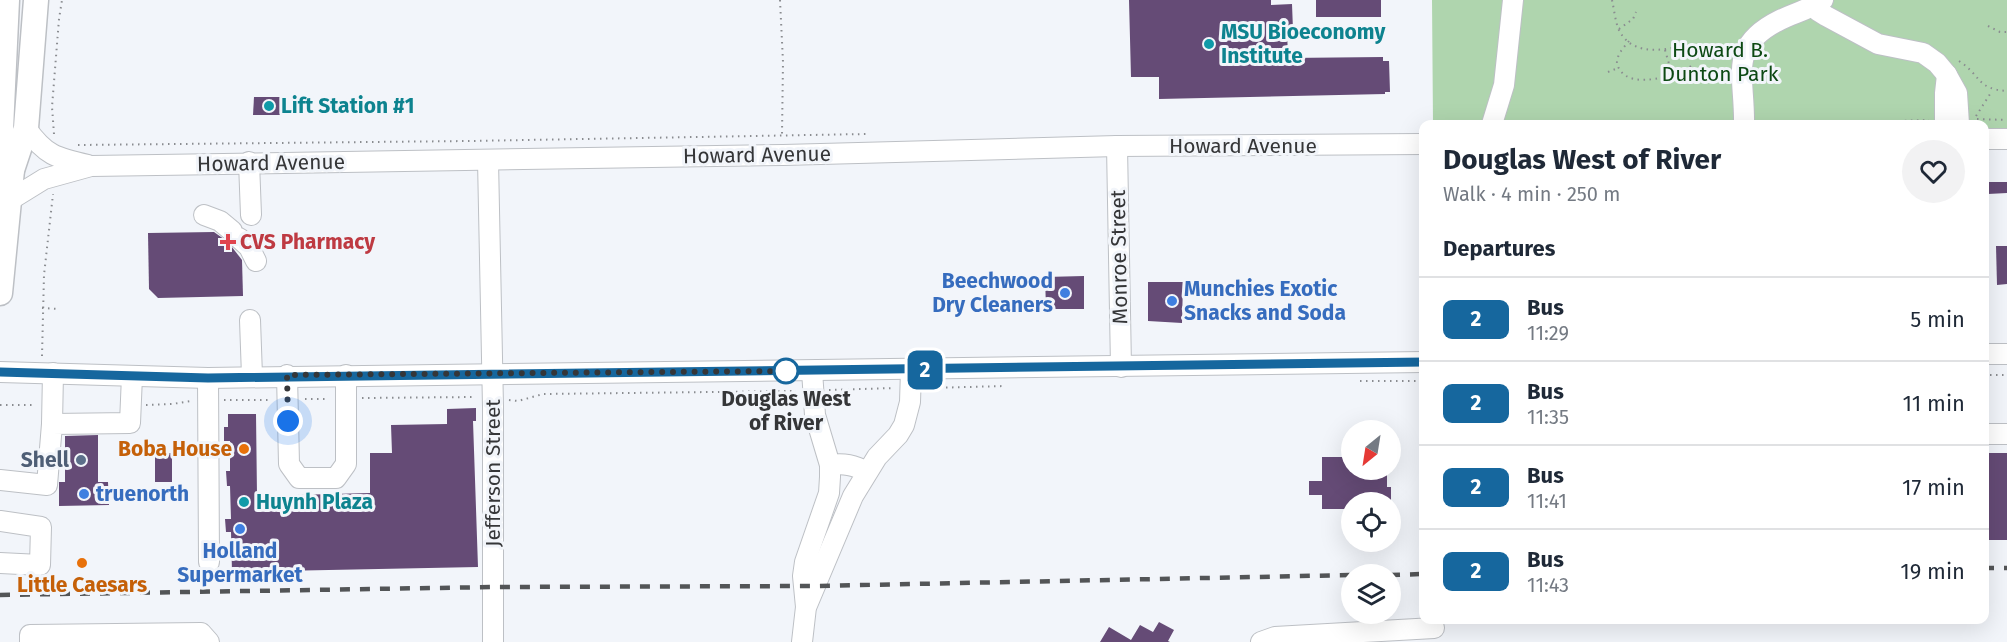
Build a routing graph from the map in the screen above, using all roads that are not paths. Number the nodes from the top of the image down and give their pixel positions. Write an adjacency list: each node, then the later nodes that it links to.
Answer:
1 (1513, 0): 6 (street)
2 (7, 1): 18 (main road)
3 (36, 1): 10 (main road)
4 (1819, 3): 5 (street); 7 (street)
5 (1952, 68): 8 (street); 9 (street)
6 (1493, 120)
7 (1744, 120)
8 (1942, 120)
9 (1966, 120)
10 (26, 128): 17 (street, Howard Avenue); 18 (main road)
11 (1989, 139): 12 (street)
12 (2007, 139)
13 (1419, 144): 14 (street, Howard Avenue)
14 (1117, 146): 15 (street, Howard Avenue); 29 (street, Monroe Street)
15 (488, 160): 16 (street, Howard Avenue); 34 (street, Jefferson Street)
16 (249, 162): 17 (street, Howard Avenue); 21 (street)
17 (91, 166): 19 (street, Howard Avenue)
18 (12, 170): 19 (main road)
19 (10, 200): 22 (main road)
20 (204, 215): 23 (street)
21 (250, 215)
22 (3, 236): 24 (main road)
23 (256, 261)
24 (0, 293)
25 (250, 320): 38 (street)
26 (1989, 354): 27 (street)
27 (2007, 354)
28 (1419, 362): 29 (street)
29 (1121, 367): 30 (street)
30 (911, 370): 31 (street); 44 (street)
31 (812, 371): 34 (street); 43 (street)
32 (0, 372): 33 (street)
33 (48, 373): 37 (street); 40 (street)
34 (492, 374): 36 (street); 54 (street, Jefferson Street)
35 (287, 375): 36 (street); 36 (street); 38 (street)
36 (346, 375)
37 (132, 376): 39 (street); 40 (street)
38 (252, 376): 39 (street)
39 (208, 378): 47 (street)
40 (52, 424): 45 (street)
41 (1989, 434): 42 (street)
42 (2007, 434)
43 (830, 465): 44 (street); 49 (street)
44 (867, 472): 49 (street)
45 (0, 480)
46 (0, 521): 48 (street)
47 (209, 562)
48 (0, 563)
49 (806, 607): 55 (street)
50 (1434, 630): 51 (street)
51 (1303, 639): 56 (street)
52 (30, 642): 53 (street)
53 (209, 642)
54 (493, 642)
55 (802, 642)
56 (1261, 642)

